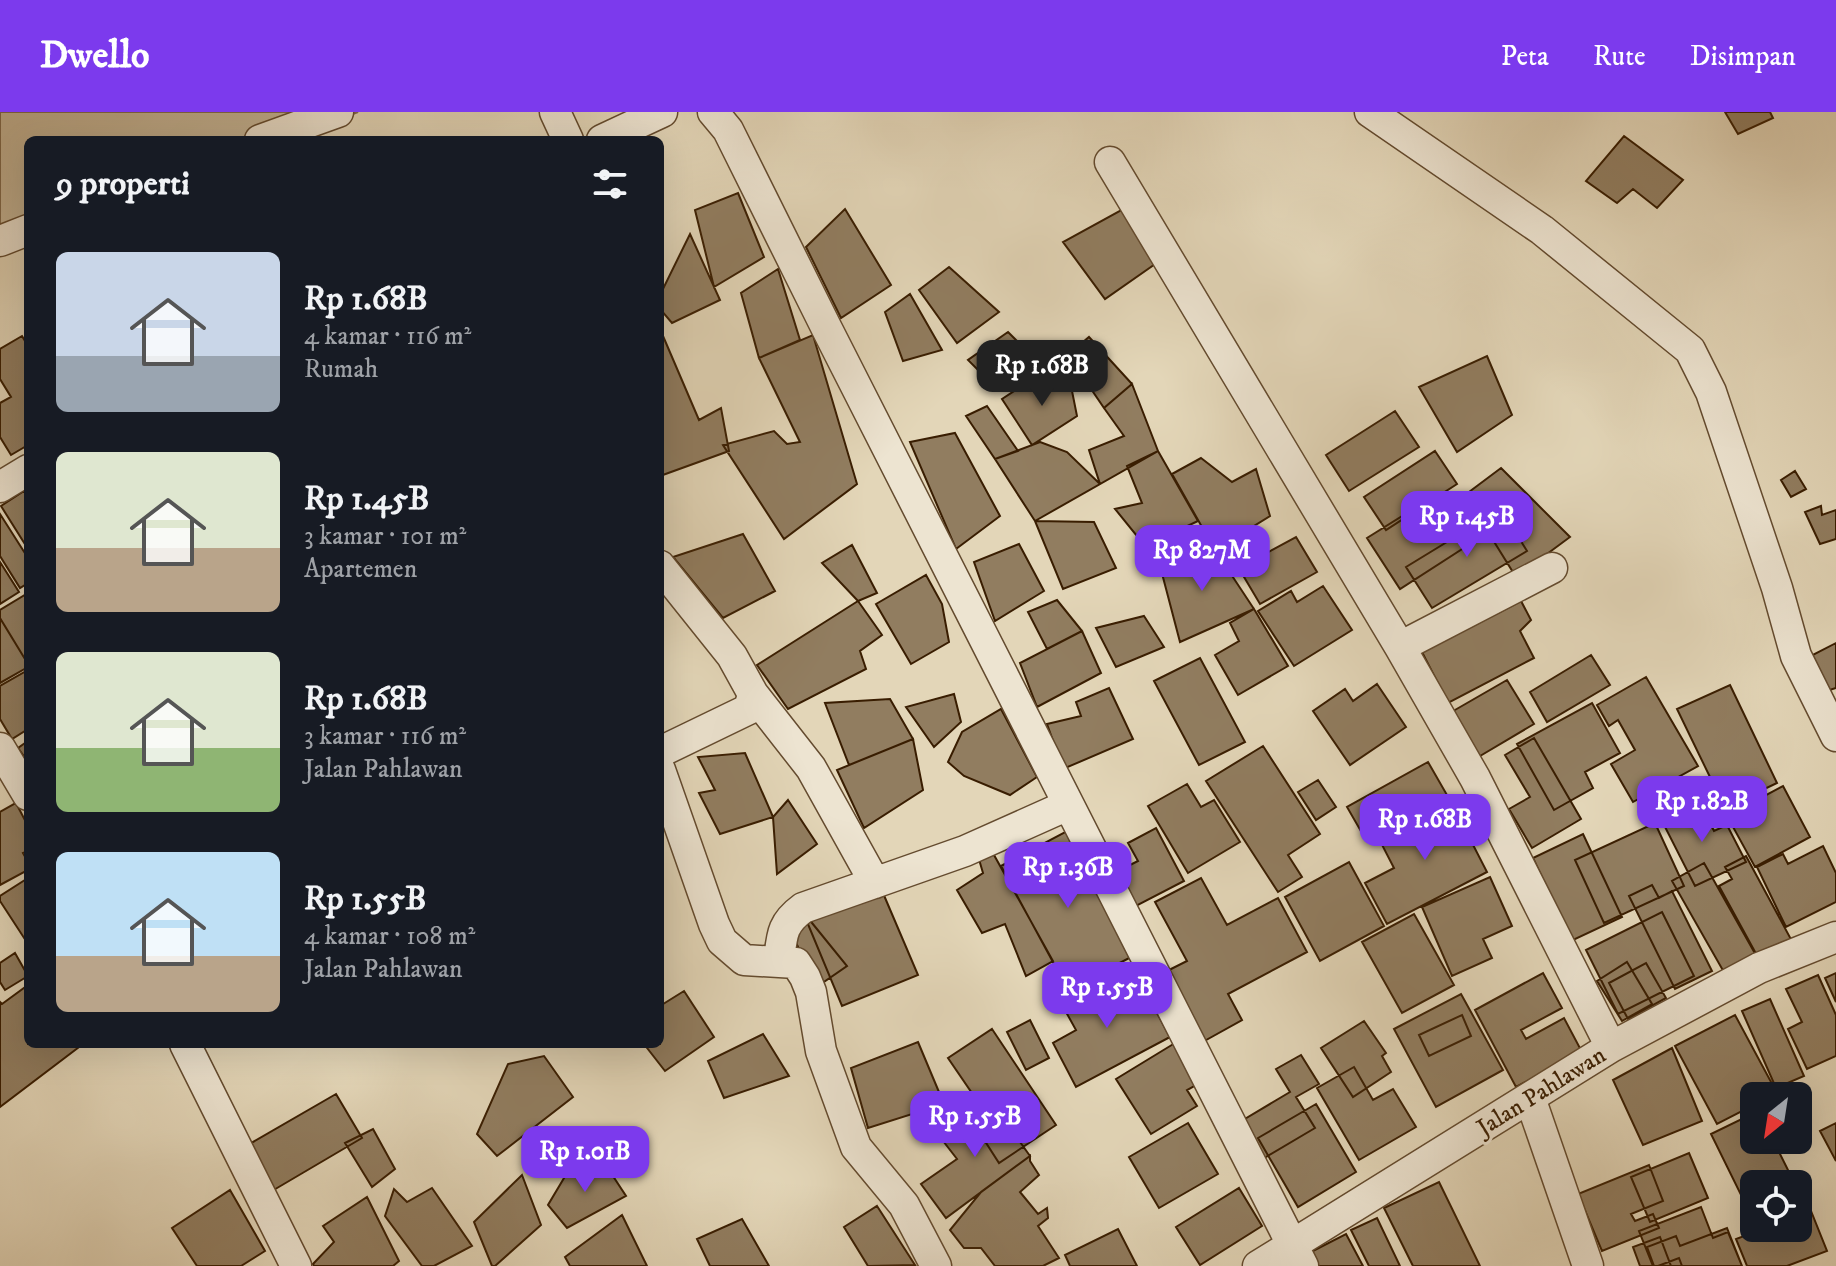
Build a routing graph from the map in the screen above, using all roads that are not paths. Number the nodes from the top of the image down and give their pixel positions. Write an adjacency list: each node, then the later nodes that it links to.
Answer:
1 (338, 112): 5 (street)
2 (662, 112): 6 (street)
3 (713, 112): 21 (street)
4 (1370, 112): 16 (street)
5 (271, 136)
6 (611, 136)
7 (1110, 162): 14 (street)
8 (24, 232): 9 (street)
9 (0, 241)
10 (24, 472): 11 (street)
11 (0, 487)
12 (1552, 568): 14 (street)
13 (664, 571): 15 (street)
14 (1400, 647): 25 (street)
15 (753, 694): 18 (street); 22 (street)
16 (1836, 736)
17 (0, 748): 20 (street)
18 (664, 750)
19 (664, 781): 24 (street)
20 (24, 788)
21 (1068, 805): 22 (street); 28 (street)
22 (875, 883): 24 (street)
23 (1836, 937): 25 (street, Jalan Pahlawan)
24 (779, 961): 30 (street)
25 (1611, 1047): 27 (street, Jalan Pahlawan)
26 (187, 1048): 29 (street)
27 (1530, 1098): 28 (street, Jalan Pahlawan); 32 (street)
28 (1298, 1256): 31 (street, Jalan Pahlawan)
29 (296, 1266)
30 (936, 1266)
31 (1258, 1266)
32 (1588, 1266)

